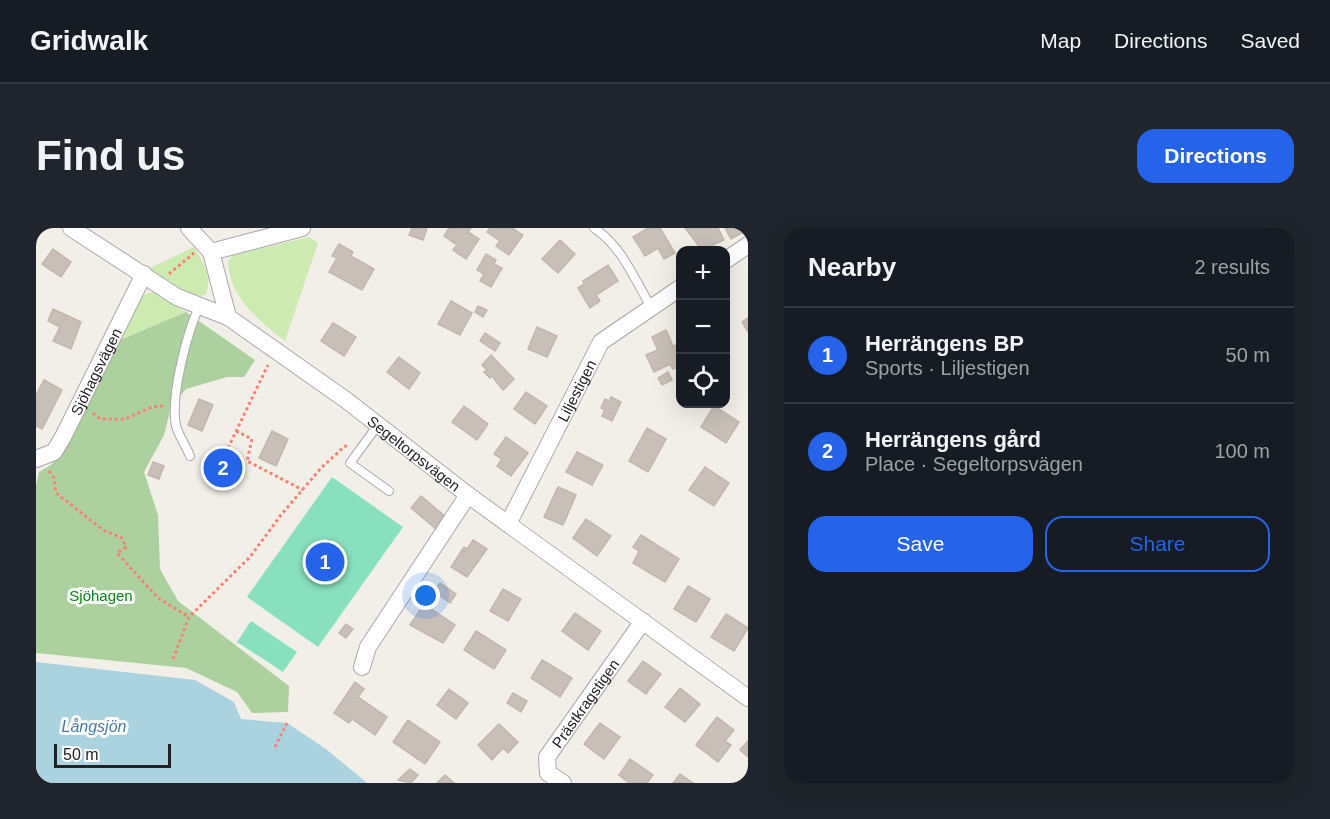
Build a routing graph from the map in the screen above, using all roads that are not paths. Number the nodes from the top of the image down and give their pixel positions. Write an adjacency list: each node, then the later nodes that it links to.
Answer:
1 (71, 228): 8 (street, Segeltorpsvägen)
2 (189, 228): 6 (street)
3 (302, 228): 6 (street)
4 (594, 228): 11 (lane)
5 (748, 245): 7 (street)
6 (208, 248): 12 (street)
7 (730, 257)
8 (151, 279): 10 (street, Segeltorpsvägen); 15 (street, Sjöhagsvägen)
9 (676, 291): 11 (street, Liljestigen)
10 (199, 307): 12 (street, Segeltorpsvägen); 14 (lane)
11 (651, 307): 18 (street, Liljestigen)
12 (228, 316): 13 (street, Segeltorpsvägen)
13 (378, 425): 16 (lane); 17 (street, Segeltorpsvägen)
14 (190, 456)
15 (39, 459)
16 (388, 491)
17 (468, 495): 18 (street, Segeltorpsvägen); 20 (street)
18 (508, 524): 19 (street, Segeltorpsvägen)
19 (643, 621): 21 (street, Segeltorpsvägen); 22 (street, Prästkragstigen)
20 (362, 668)
21 (748, 698)
22 (563, 783)

